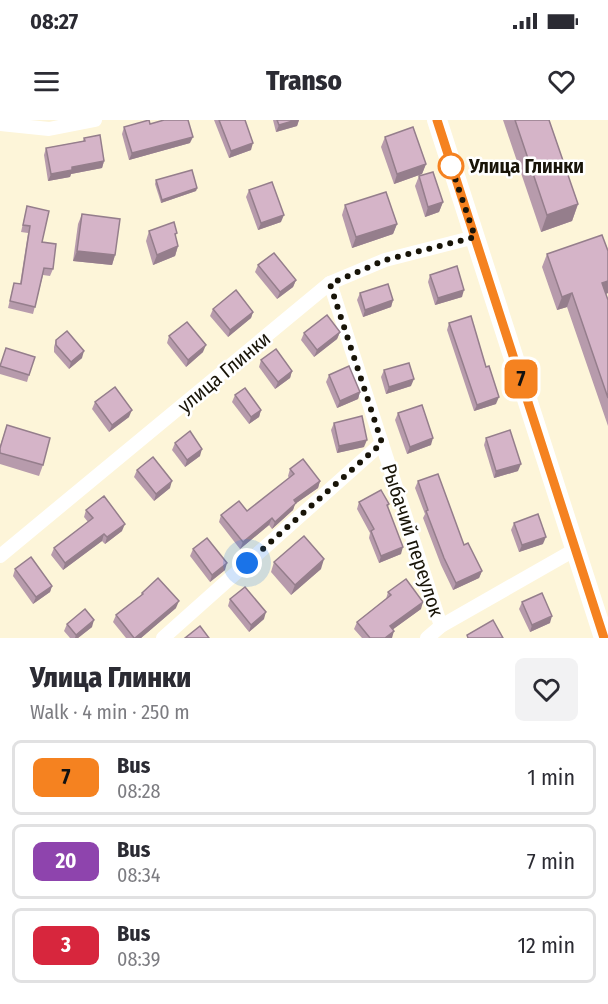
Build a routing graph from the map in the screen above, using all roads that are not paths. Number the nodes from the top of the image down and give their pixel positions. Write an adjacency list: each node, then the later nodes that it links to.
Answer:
1 (95, 120): 3 (street)
2 (437, 120): 4 (street)
3 (0, 124)
4 (475, 237): 5 (street, улица Глинки); 7 (street)
5 (330, 284): 6 (street, Рыбачий переулок); 8 (street, улица Глинки)
6 (382, 443): 9 (street, Рыбачий переулок); 10 (street)
7 (576, 549): 9 (street); 12 (street)
8 (0, 556)
9 (441, 626): 11 (street)
10 (163, 638)
11 (427, 638)
12 (604, 638)

